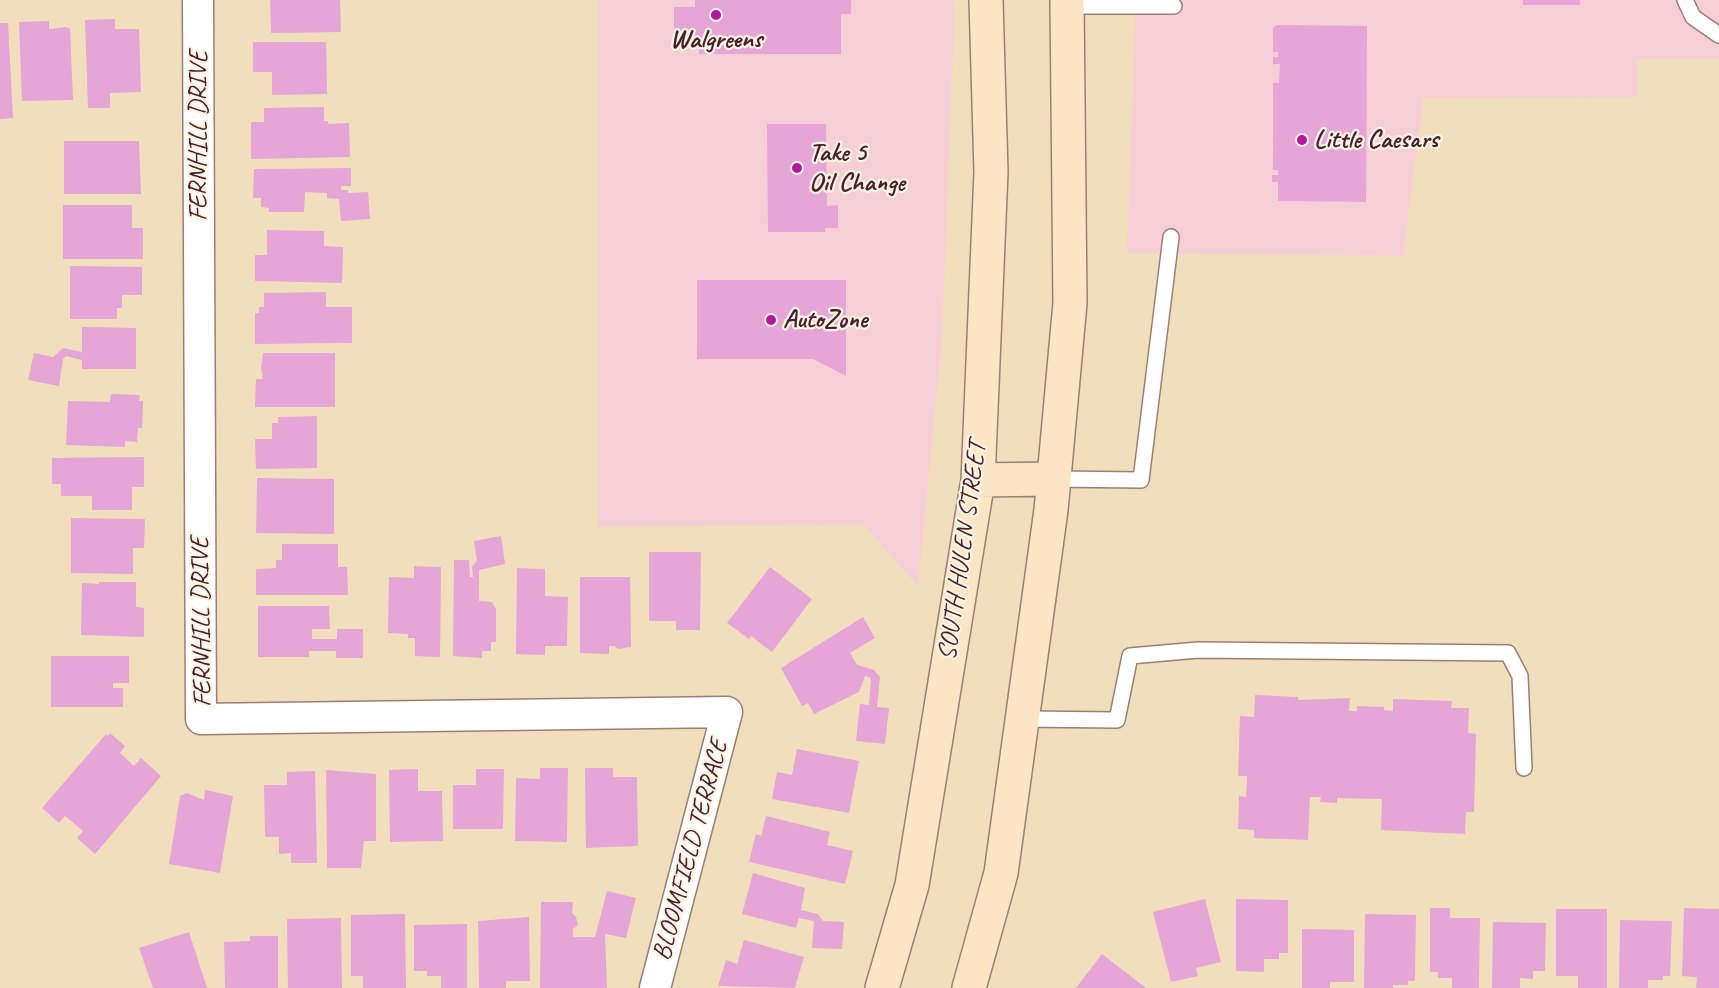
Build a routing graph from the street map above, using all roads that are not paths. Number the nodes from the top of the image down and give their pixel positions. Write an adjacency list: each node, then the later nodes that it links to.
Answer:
1 (198, 0): 10 (street, FERNHILL DRIVE)
2 (986, 0): 9 (main road, SOUTH HULEN STREET)
3 (1685, 0): 6 (lane)
4 (1067, 3): 5 (lane); 8 (main road)
5 (1174, 6)
6 (1719, 35)
7 (1171, 237): 8 (lane)
8 (1053, 479): 9 (main road); 11 (main road)
9 (978, 480): 14 (main road, SOUTH HULEN STREET)
10 (727, 712): 13 (street, BLOOMFIELD TERRACE)
11 (1022, 719): 12 (lane); 15 (main road)
12 (1524, 768)
13 (655, 988)
14 (882, 988)
15 (969, 988)

